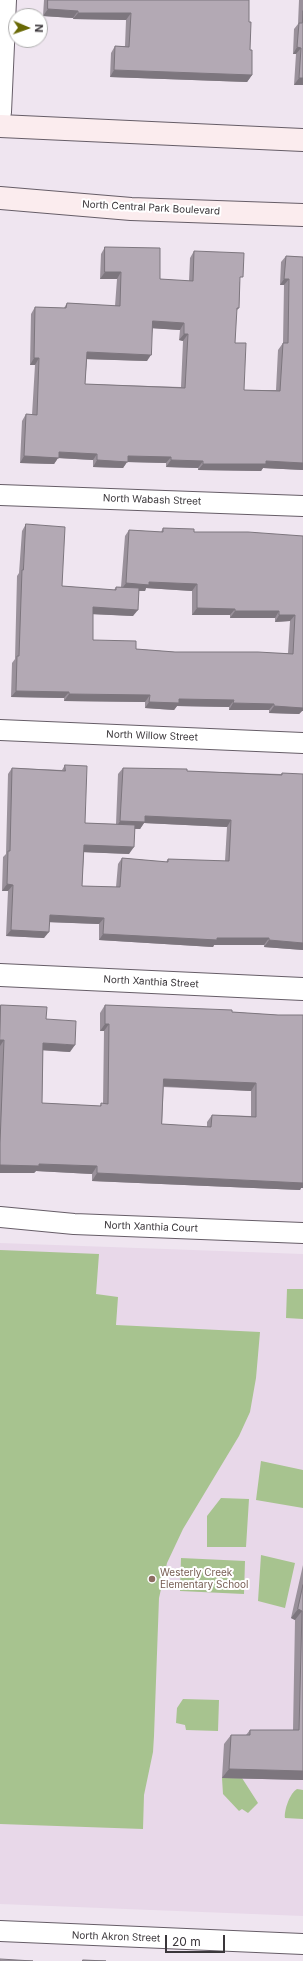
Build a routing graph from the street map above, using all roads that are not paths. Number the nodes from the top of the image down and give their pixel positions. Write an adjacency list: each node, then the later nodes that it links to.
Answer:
1 (5, 0): 2 (street)
2 (0, 112)
3 (0, 126): 4 (main road)
4 (303, 140)
5 (0, 198): 6 (main road, North Central Park Boulevard)
6 (303, 215)
7 (0, 495): 8 (street, North Wabash Street)
8 (303, 506)
9 (0, 730): 10 (street, North Willow Street)
10 (303, 743)
11 (0, 975): 12 (street, North Xanthia Street)
12 (303, 989)
13 (0, 1217): 14 (street, North Xanthia Court)
14 (303, 1233)
15 (0, 1931): 16 (street, North Akron Street)
16 (303, 1944)

